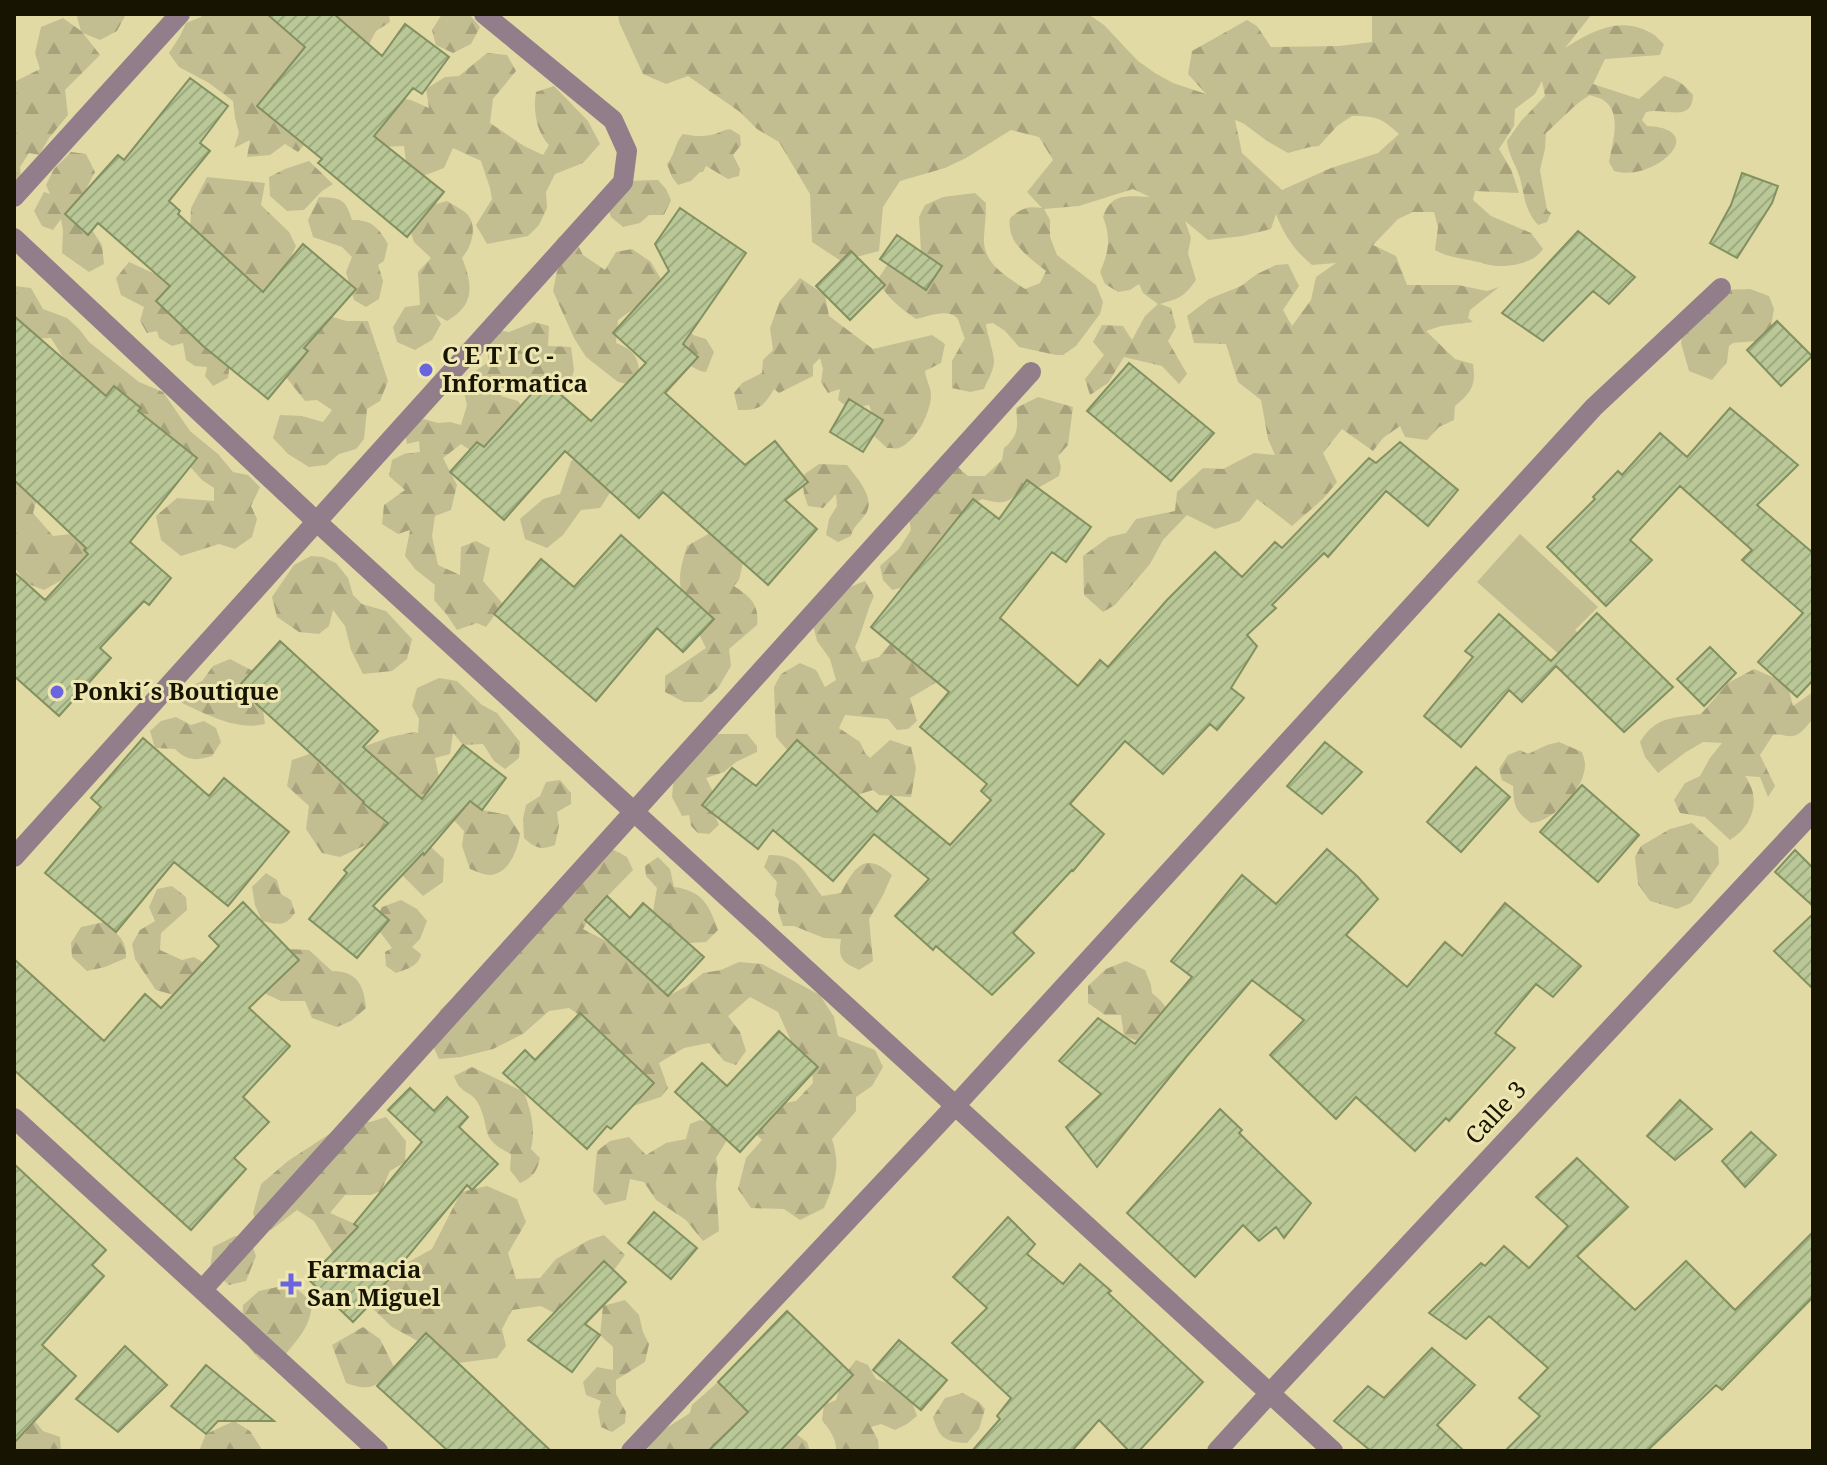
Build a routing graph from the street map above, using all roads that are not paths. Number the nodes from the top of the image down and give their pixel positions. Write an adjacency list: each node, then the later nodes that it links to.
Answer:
1 (180, 14): 3 (street)
2 (484, 14): 7 (street)
3 (14, 197)
4 (14, 238): 7 (street)
5 (1721, 288): 11 (street)
6 (1031, 372): 8 (street)
7 (317, 522): 8 (street); 10 (street)
8 (634, 812): 11 (street); 13 (street)
9 (1813, 812): 14 (street, Calle 3)
10 (14, 857)
11 (955, 1106): 14 (street); 16 (street)
12 (14, 1118): 13 (street)
13 (203, 1289): 15 (street)
14 (1270, 1393): 17 (street, Calle 3); 18 (street)
15 (378, 1451)
16 (631, 1451)
17 (1217, 1451)
18 (1333, 1451)

